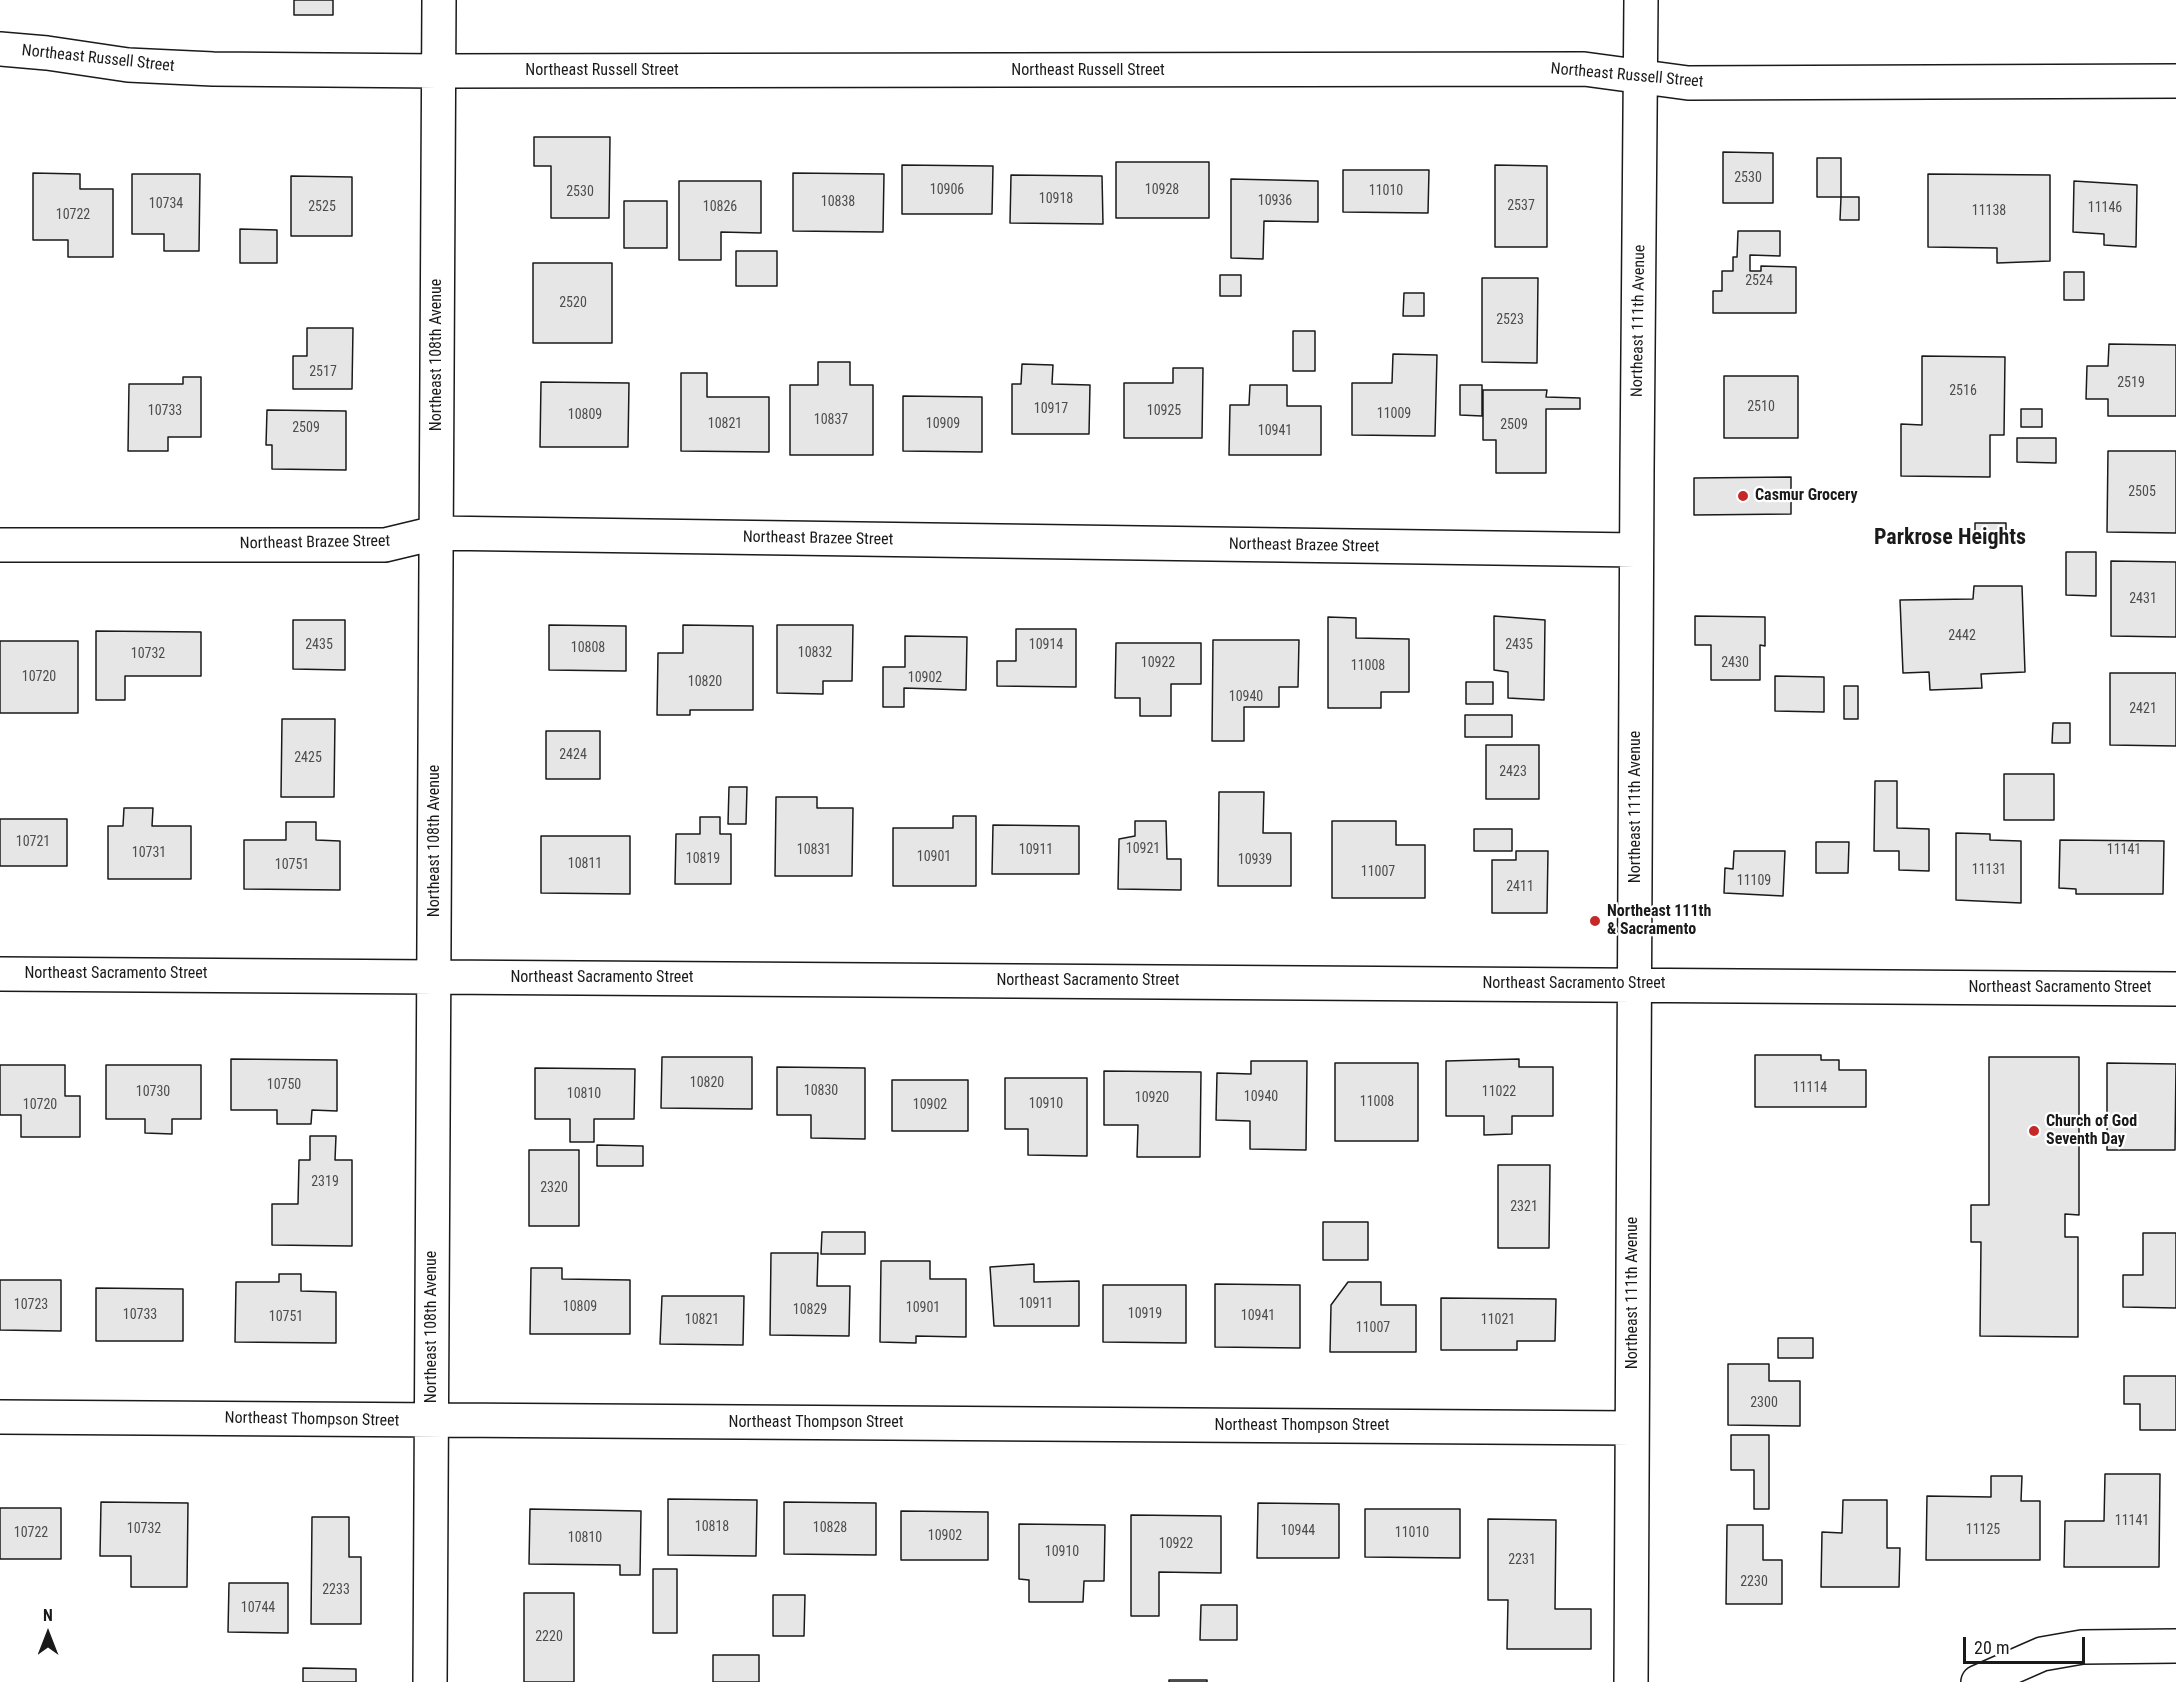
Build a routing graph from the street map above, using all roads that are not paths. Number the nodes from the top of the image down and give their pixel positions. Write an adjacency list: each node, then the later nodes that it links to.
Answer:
1 (439, 0): 4 (street, Northeast 108th Avenue)
2 (1641, 0): 5 (street, Northeast 111th Avenue)
3 (0, 49): 4 (street, Northeast Russell Street)
4 (438, 71): 5 (street, Northeast Russell Street); 7 (street, Northeast 108th Avenue)
5 (1641, 77): 6 (street, Northeast Russell Street); 9 (street, Northeast 111th Avenue)
6 (2176, 81)
7 (435, 533): 8 (street, Northeast Brazee Street); 9 (street, Northeast Brazee Street); 11 (street, Northeast 108th Avenue)
8 (0, 545)
9 (1636, 550): 12 (street, Northeast 111th Avenue)
10 (0, 974): 11 (street, Northeast Sacramento Street)
11 (434, 976): 12 (street, Northeast Sacramento Street); 15 (street, Northeast 108th Avenue)
12 (1635, 985): 13 (street, Northeast Sacramento Street); 16 (street, Northeast 111th Avenue)
13 (2176, 989)
14 (0, 1417): 15 (street, Northeast Thompson Street)
15 (431, 1421): 16 (street, Northeast Thompson Street); 18 (street, Northeast 108th Avenue)
16 (1632, 1428): 19 (street, Northeast 111th Avenue)
17 (2176, 1646): 20 (street)
18 (430, 1682)
19 (1631, 1682)
20 (1978, 1682)

